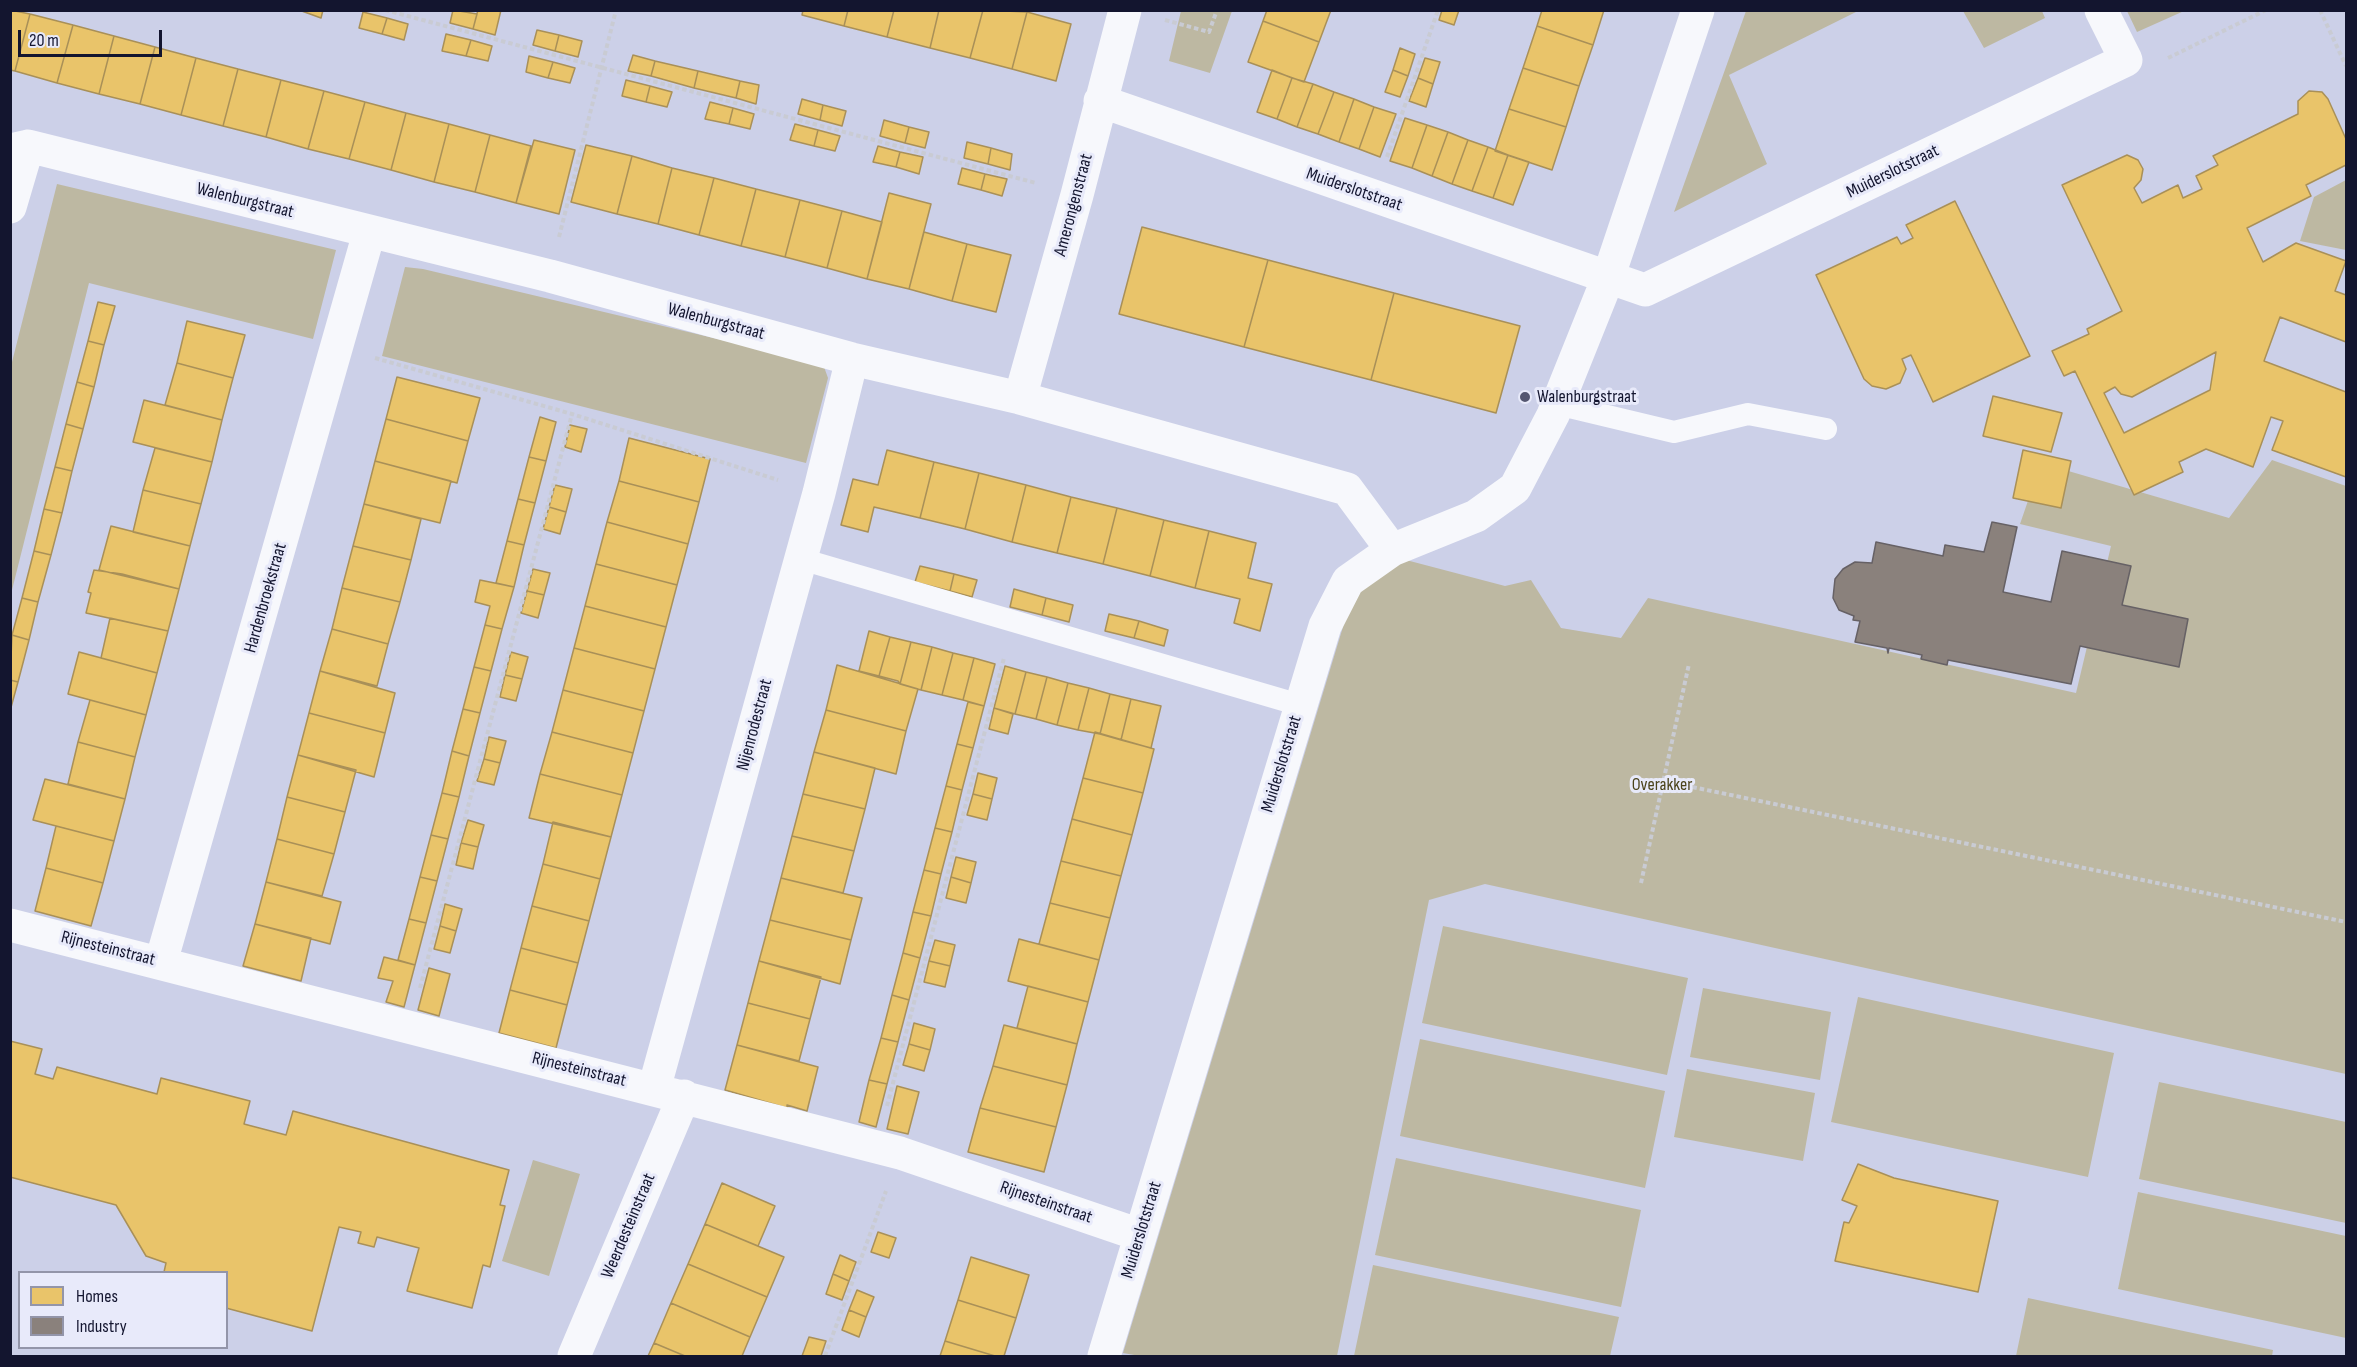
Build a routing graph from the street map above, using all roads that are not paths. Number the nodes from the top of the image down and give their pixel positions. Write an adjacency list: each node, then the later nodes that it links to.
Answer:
1 (1125, 10): 4 (street, Amerongenstraat)
2 (1698, 10): 8 (street, Muiderslotstraat)
3 (2101, 10): 8 (street, Muiderslotstraat)
4 (1100, 101): 8 (street, Muiderslotstraat); 10 (street, Amerongenstraat)
5 (19, 148): 6 (street); 7 (street, Walenburgstraat)
6 (10, 207)
7 (369, 233): 9 (street, Walenburgstraat); 17 (street, Hardenbroekstraat)
8 (1608, 278): 11 (street, Muiderslotstraat)
9 (852, 359): 10 (street, Walenburgstraat); 14 (street, Nijenrodestraat)
10 (1020, 398): 13 (street, Walenburgstraat)
11 (1557, 404): 12 (lane); 13 (street, Muiderslotstraat)
12 (1826, 429)
13 (1392, 550): 15 (street, Muiderslotstraat)
14 (801, 559): 15 (lane); 18 (street, Nijenrodestraat)
15 (1300, 705): 19 (street, Muiderslotstraat)
16 (10, 925): 17 (street, Rijnesteinstraat)
17 (161, 962): 18 (street, Rijnesteinstraat)
18 (669, 1093): 19 (street, Rijnesteinstraat); 20 (street, Weerdesteinstraat)
19 (1140, 1235): 21 (street, Muiderslotstraat)
20 (573, 1356)
21 (1104, 1356)

